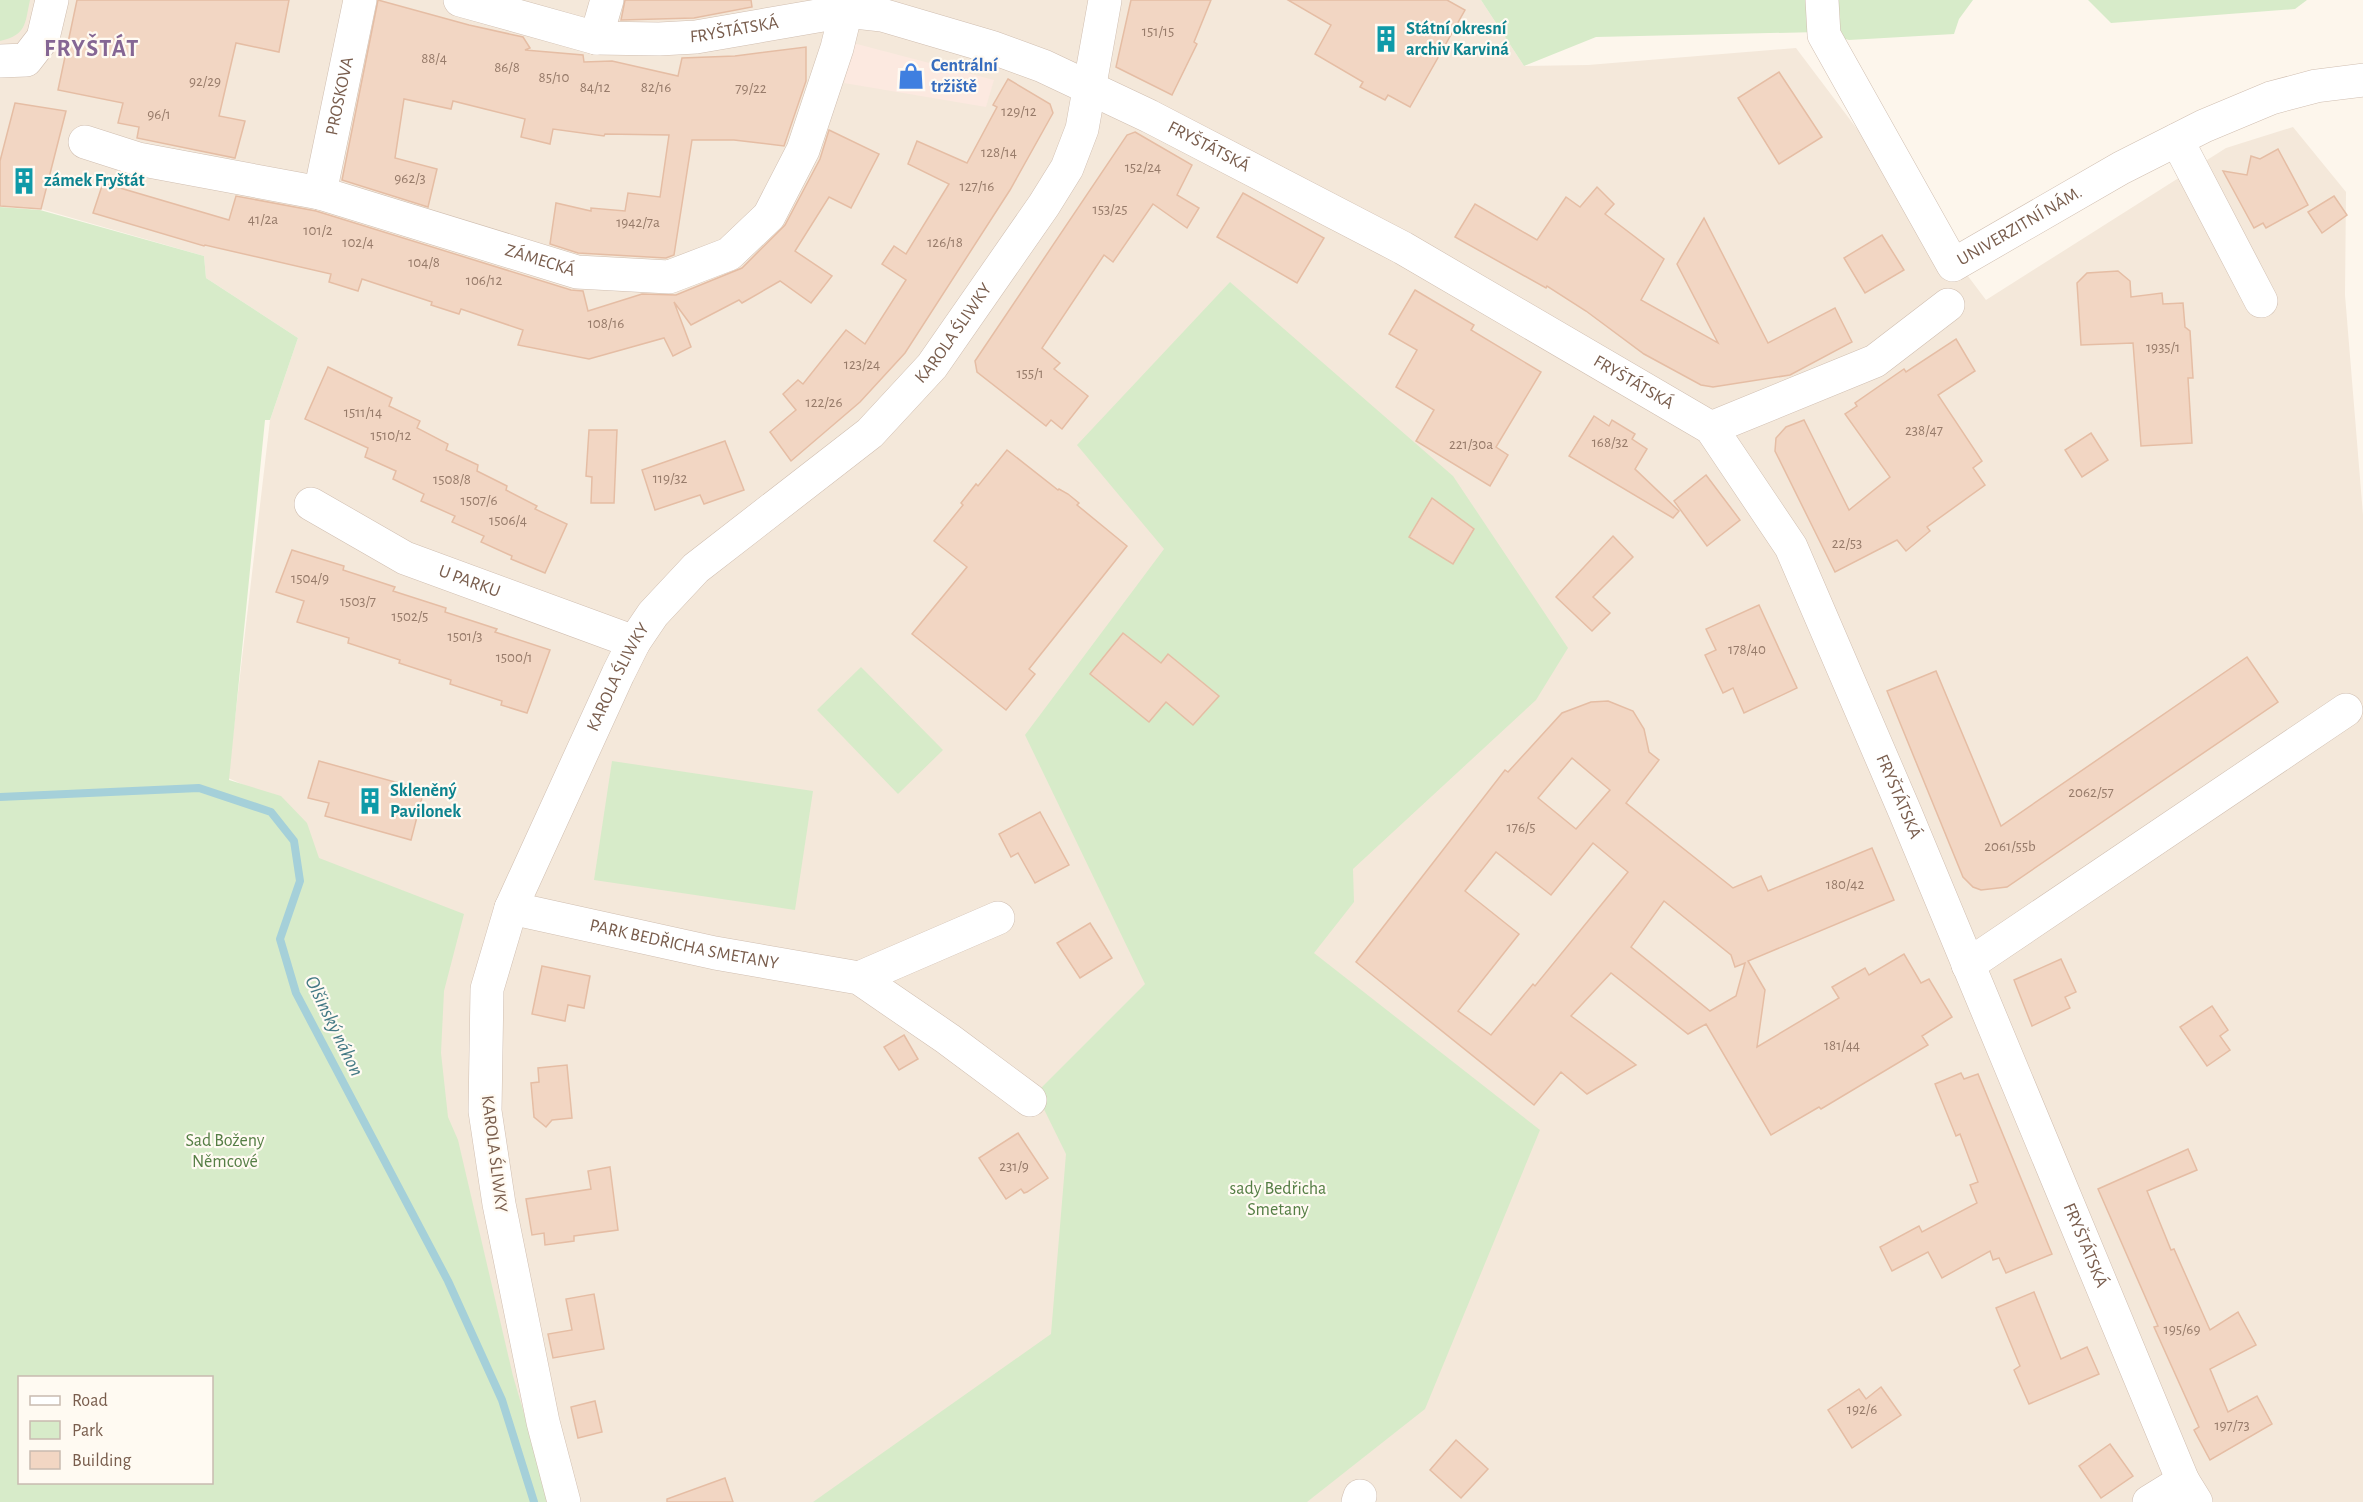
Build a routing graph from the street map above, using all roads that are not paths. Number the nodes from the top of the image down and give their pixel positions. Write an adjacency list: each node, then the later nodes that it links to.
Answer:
1 (52, 0): 9 (street)
2 (360, 0): 14 (street, PROSKOVA)
3 (460, 0): 8 (street, FRYŠTÁTSKÁ)
4 (607, 0): 8 (street)
5 (1105, 0): 11 (street, KAROLA ŚLIWKY)
6 (1822, 0): 12 (street, UNIVERZITNÍ NÁM.)
7 (845, 5): 8 (street, FRYŠTÁTSKÁ); 11 (street, FRYŠTÁTSKÁ); 14 (street, ZÁMECKÁ)
8 (596, 38)
9 (0, 61)
10 (2363, 80): 12 (street, UNIVERZITNÍ NÁM.)
11 (1090, 89): 17 (street, FRYŠTÁTSKÁ); 19 (street, KAROLA ŚLIWKY)
12 (2177, 140): 15 (street)
13 (85, 142): 14 (street, ZÁMECKÁ)
14 (320, 193)
15 (2261, 301)
16 (1948, 304): 17 (street)
17 (1711, 428): 23 (street, FRYŠTÁTSKÁ)
18 (311, 504): 19 (street, U PARKU)
19 (634, 642): 21 (street, KAROLA ŚLIWKY)
20 (2346, 710): 23 (street)
21 (511, 908): 24 (street, PARK BEDŘICHA SMETANY); 27 (street, KAROLA ŚLIWKY)
22 (999, 918): 24 (street)
23 (1968, 965): 26 (street, FRYŠTÁTSKÁ)
24 (859, 978): 25 (street, PARK BEDŘICHA SMETANY)
25 (1030, 1100)
26 (2190, 1491): 28 (street)
27 (564, 1502)
28 (2149, 1502)

